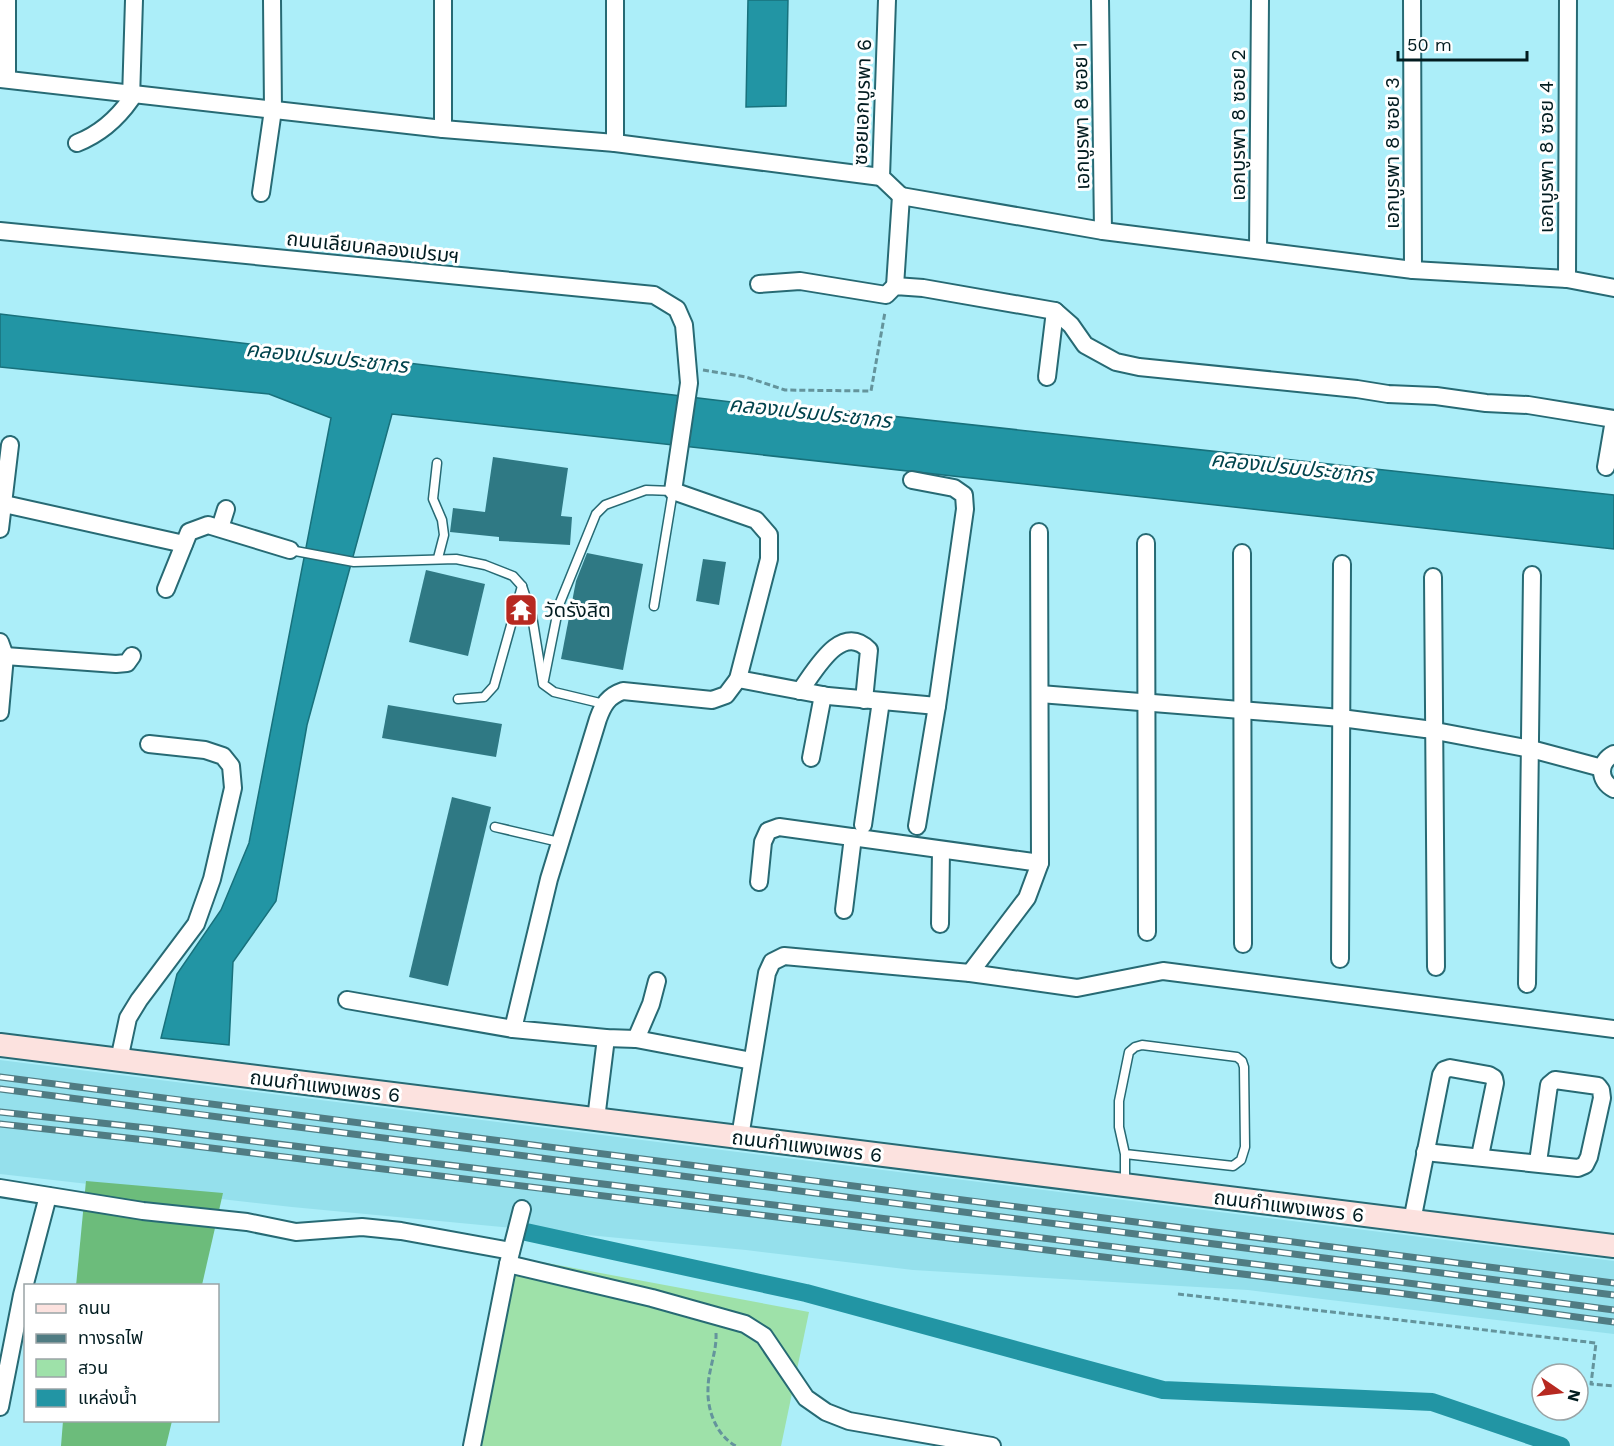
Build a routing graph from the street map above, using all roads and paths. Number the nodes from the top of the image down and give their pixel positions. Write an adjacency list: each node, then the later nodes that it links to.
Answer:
1 (7, 0): 11 (street)
2 (134, 0): 12 (street)
3 (272, 0): 13 (street)
4 (442, 0): 14 (street)
5 (615, 0): 16 (street)
6 (887, 0): 17 (street, ซอยเอกบูรพา 6)
7 (1100, 0): 21 (street, เอกบูรพา 8 ซอย 1)
8 (1260, 0): 22 (street, เอกบูรพา 8 ซอย 2)
9 (1412, 0): 23 (street, เอกบูรพา 8 ซอย 3)
10 (1568, 0): 24 (street, เอกบูรพา 8 ซอย 4)
11 (3, 79): 12 (street)
12 (132, 95): 13 (street); 15 (street)
13 (273, 111): 14 (street); 18 (street)
14 (443, 129): 16 (street)
15 (77, 143)
16 (615, 143): 17 (street)
17 (881, 177): 19 (street, ซอยเอกบูรพา 6)
18 (261, 193)
19 (901, 196): 21 (street); 27 (street)
20 (0, 231): 29 (street, ถนนเลียบคลองเปรมฯ)
21 (1103, 231): 22 (street)
22 (1258, 250): 23 (street)
23 (1413, 270): 24 (street)
24 (1567, 279): 26 (street)
25 (759, 284): 27 (street)
26 (1614, 288)
27 (891, 291): 28 (street); 29 (path)
28 (1055, 311): 30 (street); 31 (street)
29 (688, 376): 36 (street, ถนนเลียบคลองเปรมฯ)
30 (1047, 377)
31 (1614, 419): 34 (street)
32 (10, 445): 37 (street)
33 (437, 463): 46 (lane)
34 (1606, 467)
35 (912, 480): 66 (street)
36 (673, 491): 52 (lane); 55 (street); 56 (lane)
37 (2, 504): 40 (street); 43 (street)
38 (226, 509): 39 (street)
39 (220, 528): 43 (street); 44 (street)
40 (0, 530)
41 (1039, 532): 58 (street)
42 (1146, 543): 63 (street)
43 (184, 544): 51 (street)
44 (290, 550): 46 (lane)
45 (1242, 553): 67 (street)
46 (438, 558): 50 (lane)
47 (1342, 564): 68 (street)
48 (1532, 575): 71 (street)
49 (1433, 577): 69 (street)
50 (522, 586): 56 (lane); 60 (lane)
51 (166, 589)
52 (654, 606)
53 (3, 649): 54 (street); 64 (street)
54 (132, 656)
55 (738, 679): 57 (street); 65 (street)
56 (543, 684): 65 (lane)
57 (800, 691): 59 (street); 61 (street)
58 (1040, 694): 63 (street); 81 (street)
59 (823, 695): 61 (street); 73 (street)
60 (458, 699)
61 (864, 700): 62 (street)
62 (881, 701): 66 (street); 78 (street)
63 (1146, 703): 67 (street); 85 (street)
64 (1, 704)
65 (604, 704): 79 (street)
66 (938, 706): 76 (street)
67 (1242, 710): 68 (street); 86 (street)
68 (1341, 718): 69 (street); 87 (street)
69 (1433, 731): 71 (street); 88 (street)
70 (149, 744): 98 (street)
71 (1531, 750): 74 (street); 91 (street)
72 (1614, 754): 74 (street)
73 (811, 758)
74 (1602, 768): 75 (street)
75 (1614, 789)
76 (917, 826)
77 (495, 827): 79 (lane)
78 (858, 831): 80 (street); 82 (street); 83 (street)
79 (559, 842): 93 (street)
80 (941, 850): 81 (street); 84 (street)
81 (1040, 863): 89 (street)
82 (759, 882)
83 (844, 910)
84 (939, 924)
85 (1147, 932)
86 (1243, 944)
87 (1340, 959)
88 (1436, 967)
89 (970, 973): 94 (street); 99 (street)
90 (657, 981): 96 (street)
91 (1527, 984)
92 (347, 1000): 93 (street)
93 (513, 1029): 95 (street)
94 (1614, 1029)
95 (606, 1038): 96 (street); 100 (street)
96 (636, 1039): 99 (street)
97 (0, 1045): 98 (main road, ถนนกำแพงเพชร 6)
98 (119, 1060): 100 (main road, ถนนกำแพงเพชร 6)
99 (752, 1060): 101 (street)
100 (596, 1119): 101 (main road, ถนนกำแพงเพชร 6)
101 (740, 1137): 106 (main road, ถนนกำแพงเพชร 6)
102 (1425, 1152): 104 (street); 104 (street); 110 (street)
103 (1125, 1154): 103 (lane); 106 (lane)
104 (1480, 1156): 105 (street)
105 (1538, 1162): 105 (street)
106 (1125, 1185): 110 (main road, ถนนกำแพงเพชร 6)
107 (0, 1188): 108 (street)
108 (48, 1196): 112 (street); 113 (street)
109 (522, 1209): 112 (street)
110 (1412, 1221): 111 (main road, ถนนกำแพงเพชร 6)
111 (1614, 1246)
112 (509, 1258): 116 (street); 119 (street)
113 (25, 1284)
114 (24, 1287): 118 (street)
115 (1178, 1294): 117 (path)
116 (715, 1316): 120 (path); 121 (street)
117 (1614, 1386)
118 (0, 1407)
119 (472, 1446)
120 (736, 1446)
121 (992, 1446)

